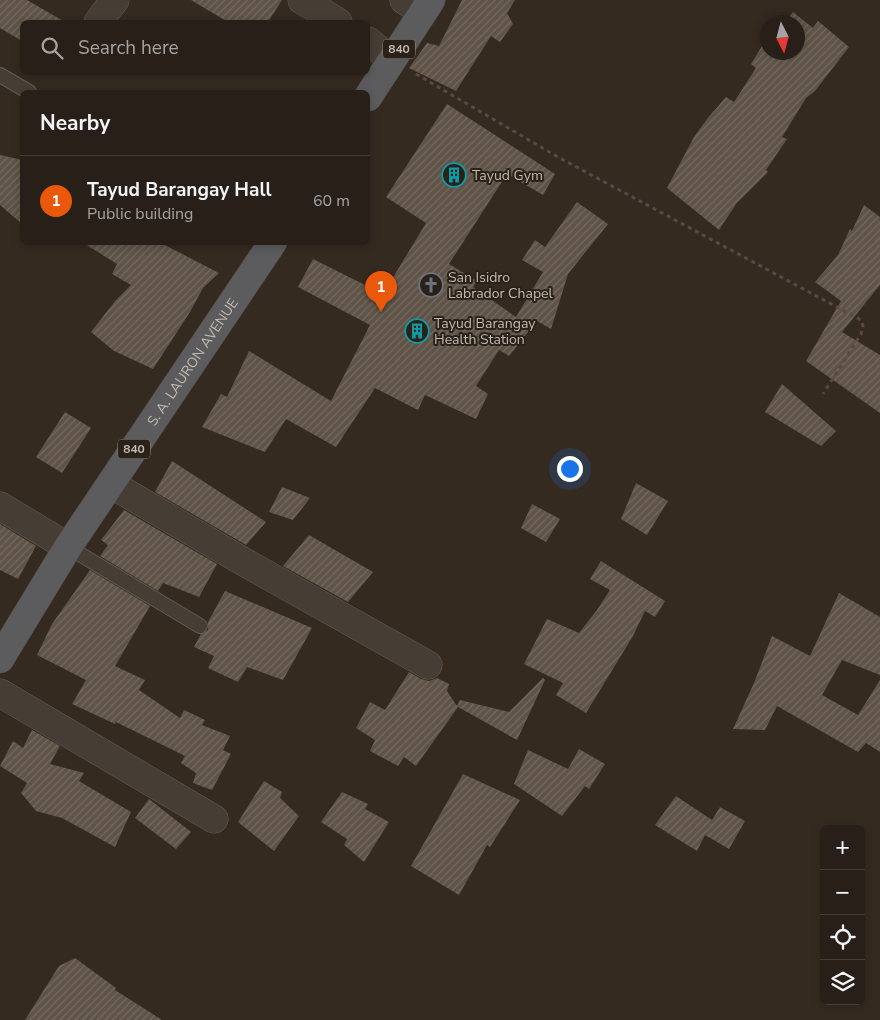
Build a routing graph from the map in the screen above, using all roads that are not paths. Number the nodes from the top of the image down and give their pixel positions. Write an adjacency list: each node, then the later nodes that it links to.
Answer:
1 (114, 0): 4 (street)
2 (302, 0): 5 (street)
3 (419, 4): 7 (highway, 840)
4 (99, 20)
5 (335, 20)
6 (370, 43): 7 (street)
7 (392, 60): 10 (highway, 840)
8 (0, 75): 9 (lane)
9 (26, 90)
10 (370, 94)
11 (271, 245): 12 (highway, S. A. LAURON AVENUE / 840)
12 (111, 484): 14 (highway, S. A. LAURON AVENUE / 840); 17 (street)
13 (0, 506): 14 (street)
14 (68, 547): 15 (lane); 16 (highway, S. A. LAURON AVENUE / 840)
15 (200, 626)
16 (0, 659)
17 (428, 665)
18 (0, 693): 19 (street)
19 (214, 819)

